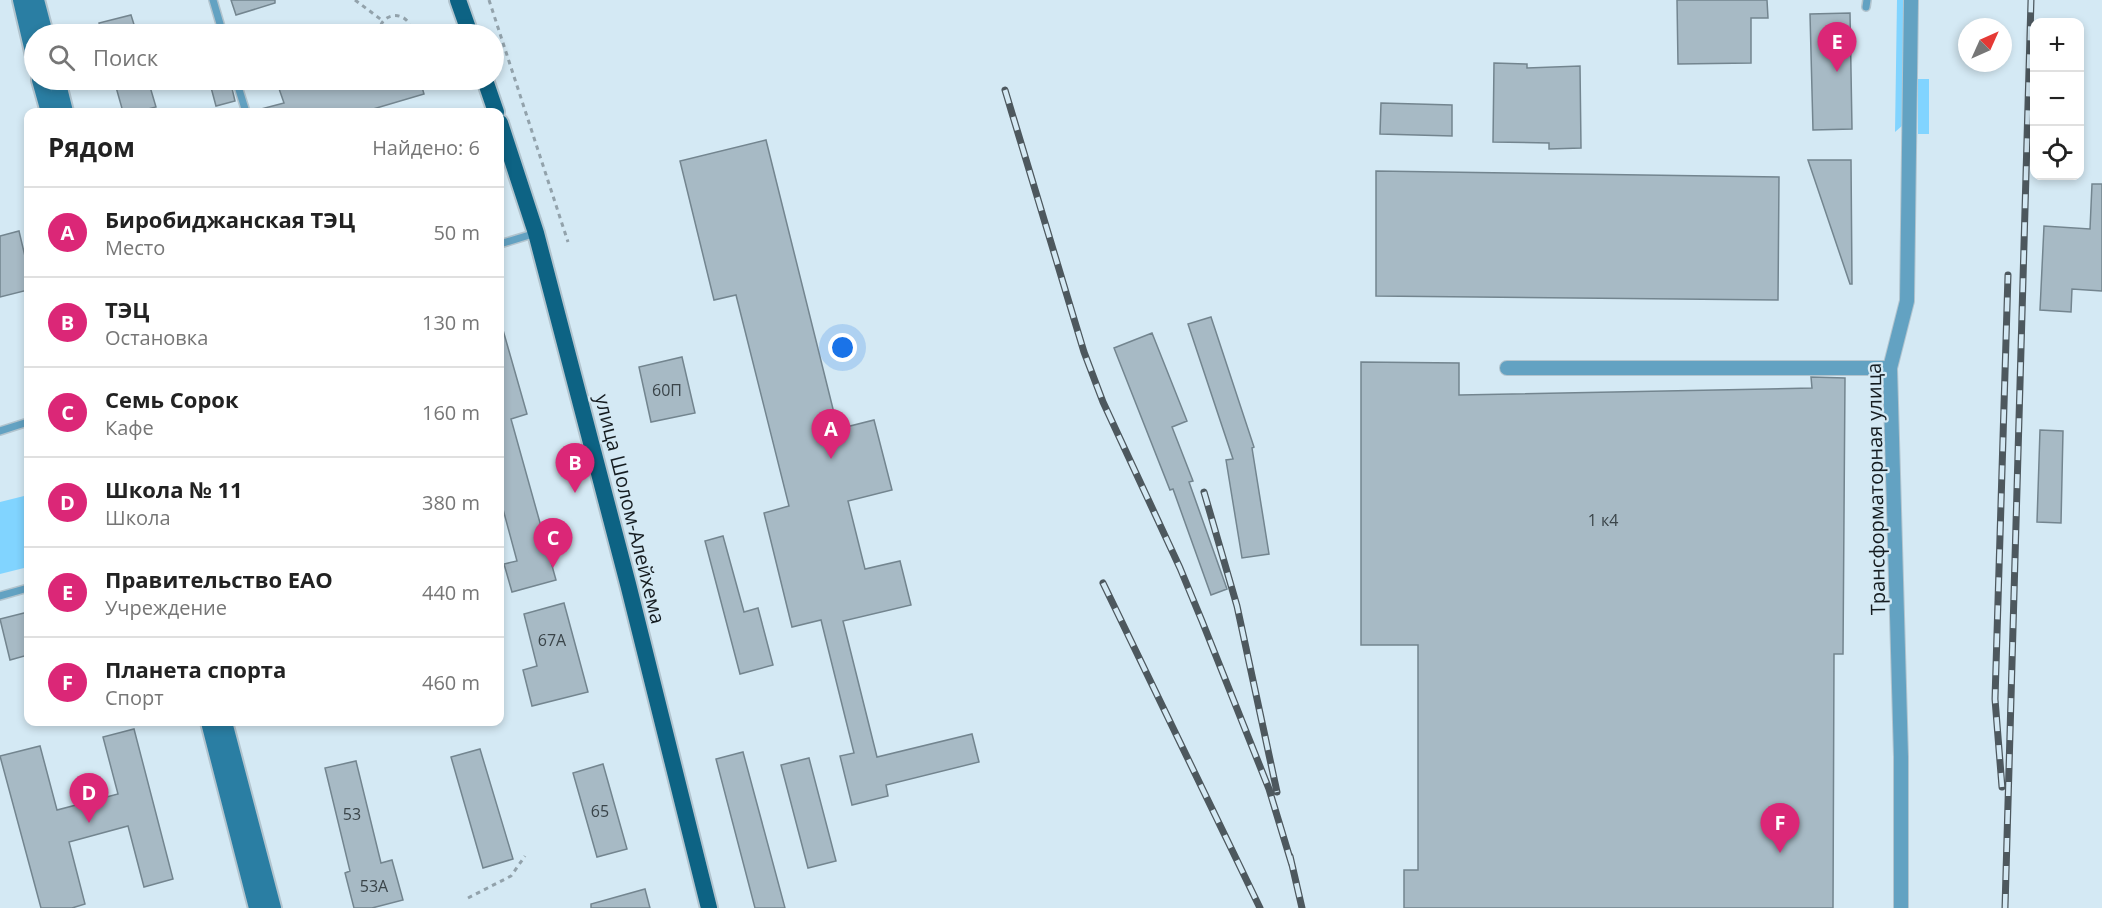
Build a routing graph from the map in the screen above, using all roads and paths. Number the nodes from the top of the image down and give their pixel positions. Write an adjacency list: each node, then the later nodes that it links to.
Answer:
1 (21, 0): 9 (main road)
2 (36, 0): 10 (main road)
3 (213, 0): 11 (lane)
4 (355, 0): 8 (path)
5 (458, 0): 14 (main road)
6 (489, 0): 15 (path)
7 (1911, 0): 30 (street, Трансформаторная улица)
8 (383, 21): 12 (path); 13 (path)
9 (27, 24)
10 (42, 24)
11 (220, 24)
12 (382, 24)
13 (409, 24)
14 (466, 24)
15 (497, 24)
16 (504, 46): 27 (path)
17 (43, 90): 21 (main road)
18 (60, 90): 22 (main road)
19 (239, 90): 23 (lane)
20 (488, 90): 24 (main road)
21 (48, 108)
22 (64, 108)
23 (245, 108)
24 (495, 108)
25 (504, 135): 26 (main road, улица Шолом-Алейхема)
26 (536, 233): 28 (lane); 41 (main road, улица Шолом-Алейхема)
27 (568, 242)
28 (504, 243)
29 (1507, 368): 30 (street)
30 (1890, 368): 42 (street, Трансформаторная улица)
31 (24, 423): 32 (lane)
32 (0, 431)
33 (24, 589): 34 (lane)
34 (0, 596)
35 (209, 726): 39 (main road)
36 (225, 726): 40 (main road)
37 (525, 856): 38 (path)
38 (468, 898)
39 (257, 908)
40 (273, 908)
41 (709, 908)
42 (1901, 908)

